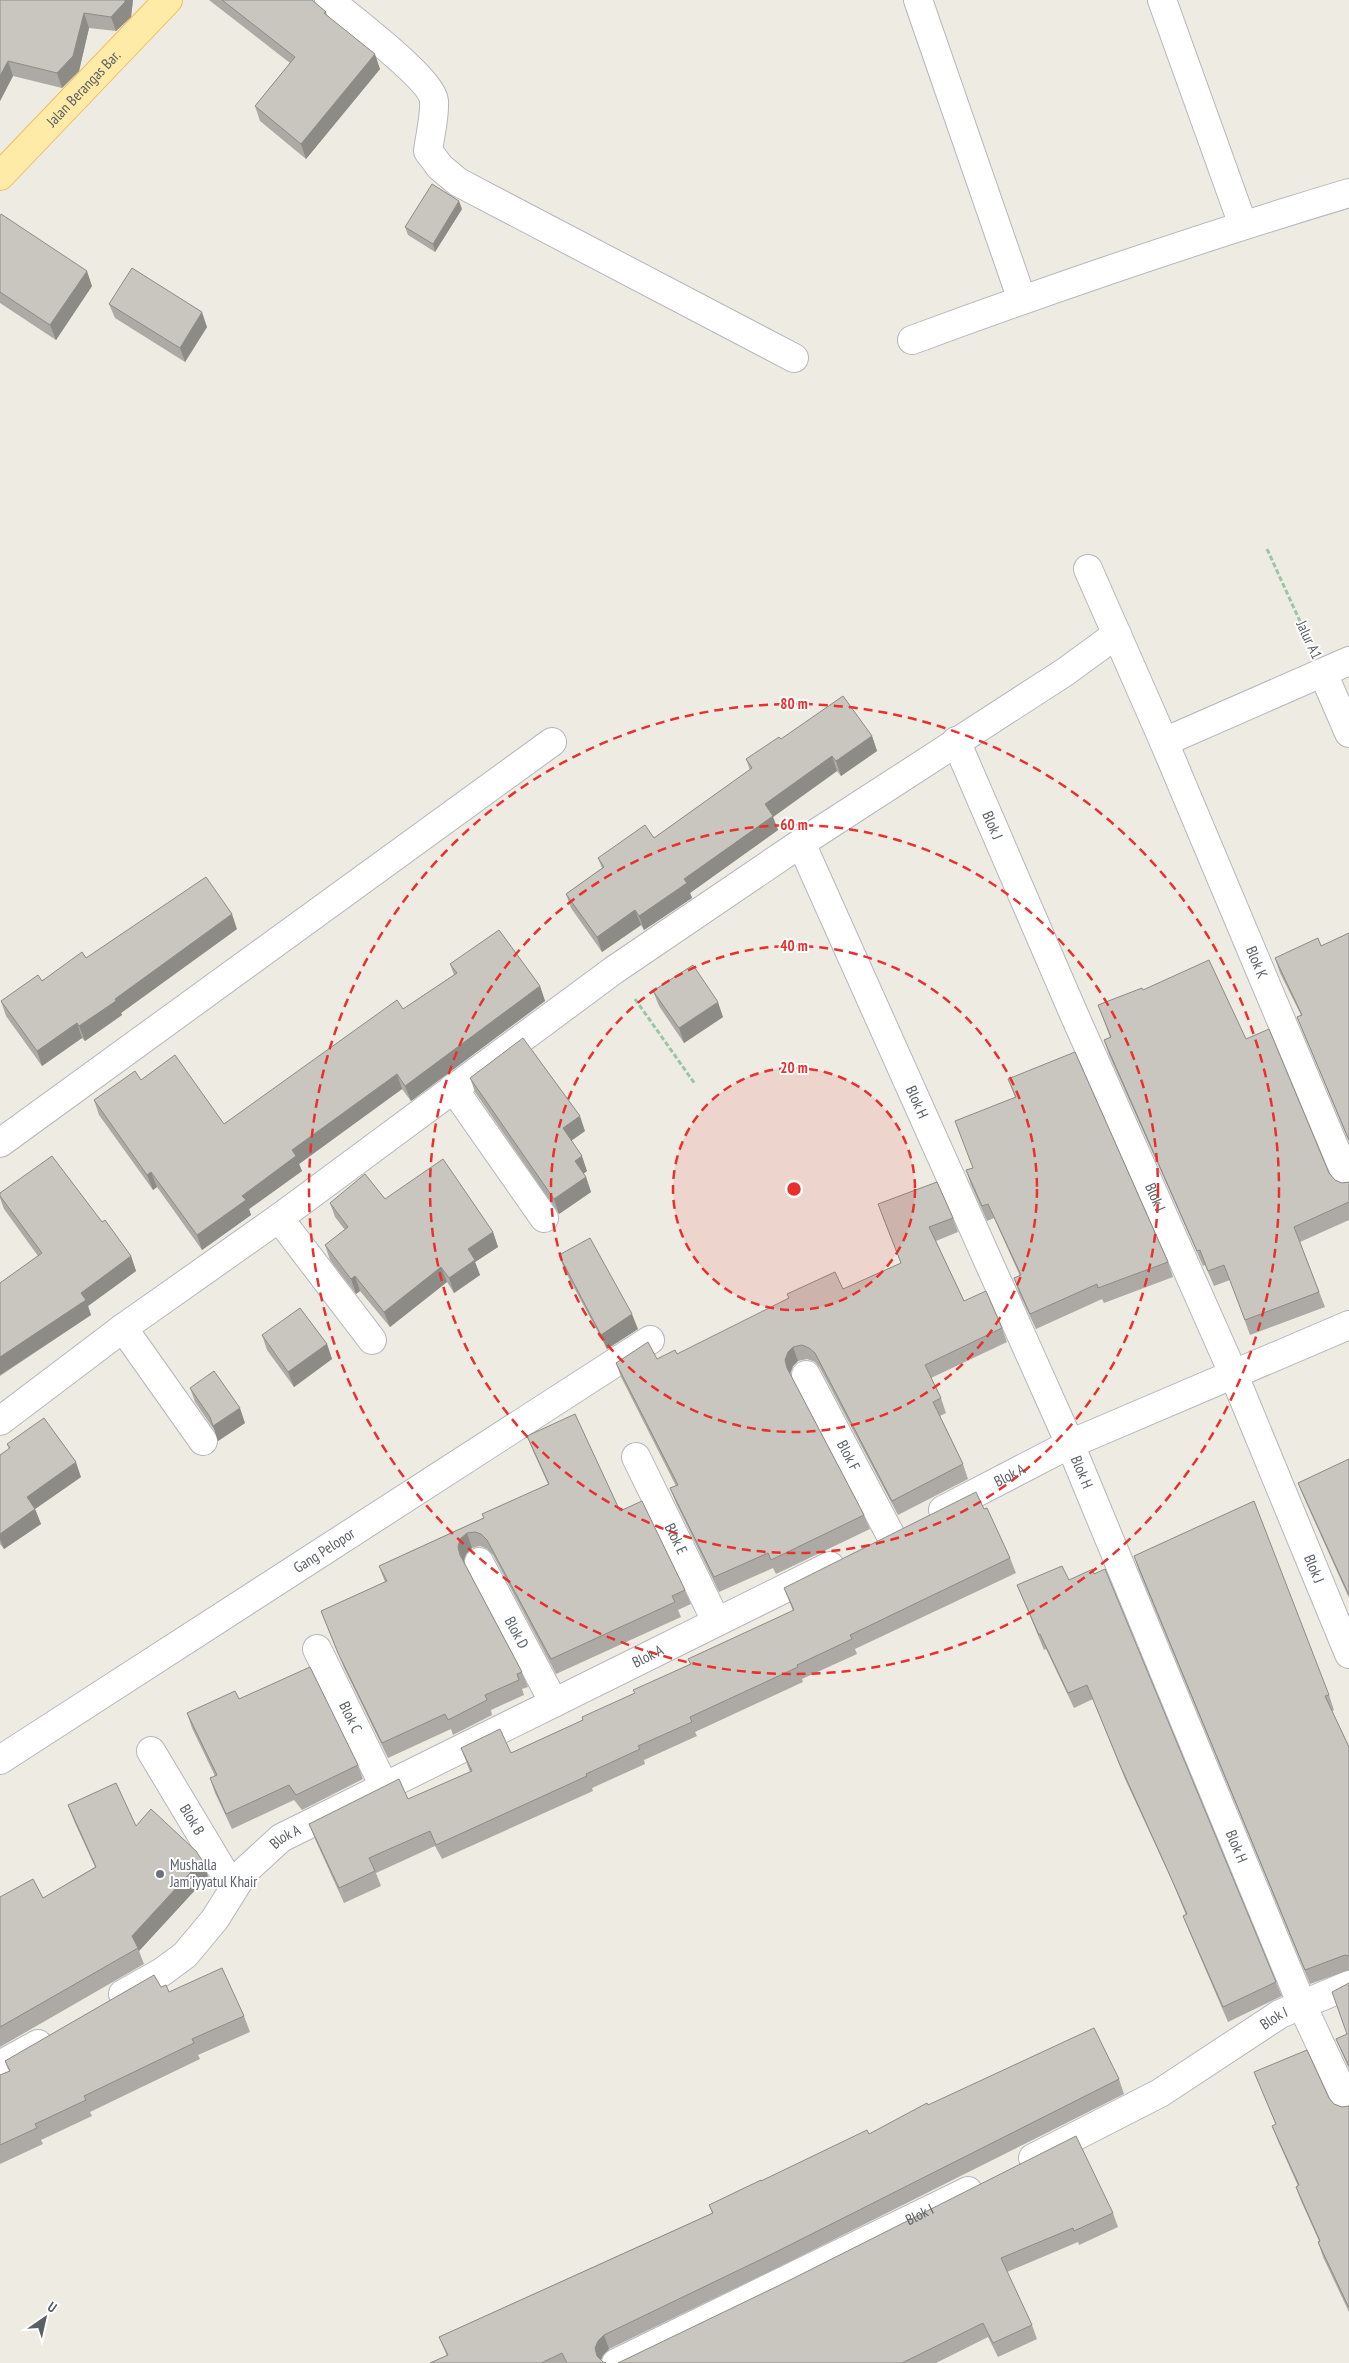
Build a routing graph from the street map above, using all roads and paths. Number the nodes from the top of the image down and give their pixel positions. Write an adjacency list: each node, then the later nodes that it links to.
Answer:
1 (168, 0): 5 (main road, Jalan Berangas Bar.)
2 (329, 0): 10 (street)
3 (918, 0): 8 (street)
4 (1162, 0): 7 (street)
5 (0, 176)
6 (1349, 193): 7 (street)
7 (1242, 225): 8 (street)
8 (1022, 300): 9 (street)
9 (912, 340)
10 (794, 358)
11 (1266, 548): 15 (path, Jalur A1)
12 (1088, 569): 13 (street, Blok K)
13 (1117, 634): 17 (street); 19 (street, Blok K)
14 (1349, 661): 15 (street)
15 (1323, 673): 16 (street, Jalur A1); 19 (street)
16 (1349, 733)
17 (956, 741): 20 (street); 32 (street, Blok J)
18 (552, 742): 24 (street)
19 (1164, 742): 25 (street, Blok K)
20 (801, 844): 21 (street); 36 (street, Blok H)
21 (614, 970): 22 (path); 23 (street)
22 (695, 1084)
23 (453, 1088): 26 (street); 27 (street)
24 (0, 1143)
25 (1349, 1182)
26 (279, 1218): 29 (street); 30 (street)
27 (544, 1218)
28 (1349, 1325): 32 (street, Blok A)
29 (123, 1328): 34 (street); 35 (street)
30 (372, 1340)
31 (650, 1340): 45 (street, Gang Pelopor)
32 (1233, 1373): 36 (street, Blok A); 42 (street, Blok J)
33 (806, 1375): 38 (street, Blok F)
34 (0, 1422)
35 (203, 1441)
36 (1070, 1444): 38 (street, Blok A); 49 (street, Blok H)
37 (636, 1457): 40 (street, Blok E)
38 (891, 1536): 40 (street, Blok A)
39 (480, 1562): 43 (street, Blok D)
40 (716, 1621): 43 (street, Blok A)
41 (317, 1649): 46 (street, Blok C)
42 (1349, 1654)
43 (554, 1703): 46 (street, Blok A)
44 (151, 1751): 47 (street, Blok B)
45 (0, 1760)
46 (384, 1786): 47 (street, Blok A)
47 (233, 1888): 50 (street, Blok A)
48 (1349, 1985): 49 (street, Blok I)
49 (1302, 2005): 53 (street, Blok H); 54 (street, Blok I)
50 (102, 2006)
51 (59, 2031): 52 (street)
52 (0, 2065)
53 (1349, 2106)
54 (616, 2363)

